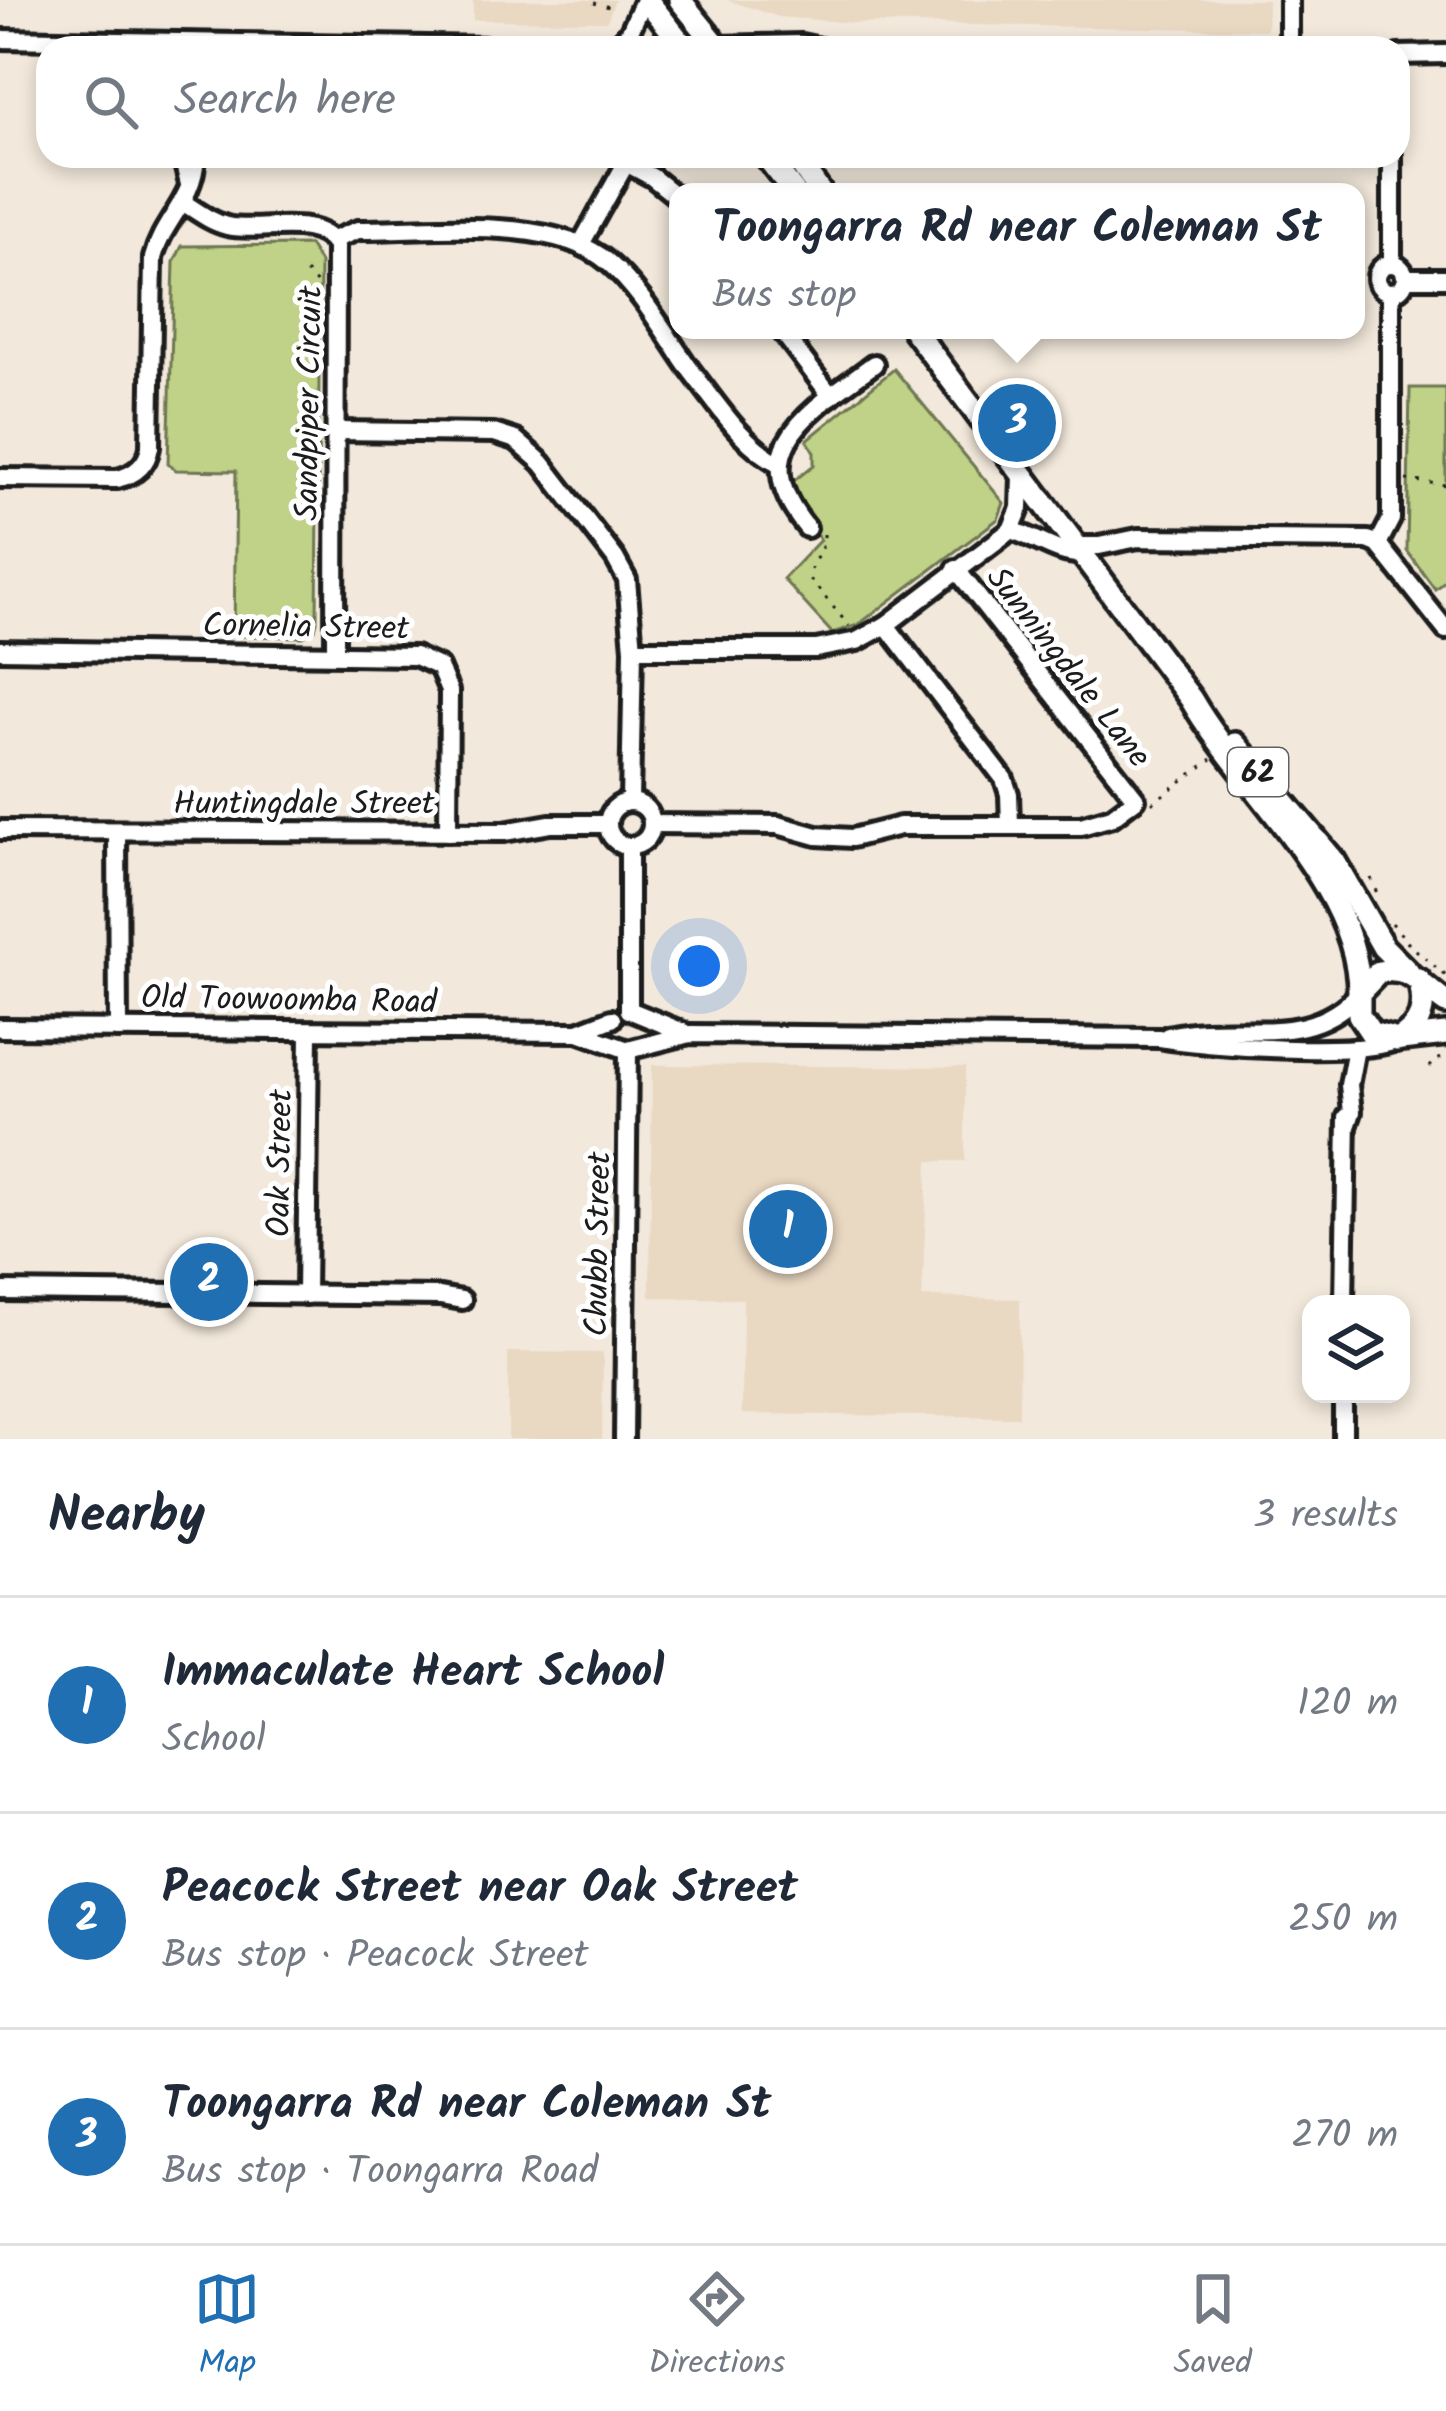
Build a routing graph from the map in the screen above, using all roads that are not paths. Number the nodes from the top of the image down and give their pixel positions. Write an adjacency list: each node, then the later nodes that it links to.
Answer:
1 (645, 0): 4 (street); 5 (main road)
2 (680, 0): 6 (main road)
3 (1289, 0): 7 (street)
4 (626, 36)
5 (675, 36)
6 (707, 36)
7 (1289, 36)
8 (0, 39): 9 (street)
9 (36, 40)
10 (1446, 54): 11 (street)
11 (1410, 55)
12 (184, 168): 18 (street)
13 (193, 168): 18 (street)
14 (623, 168): 20 (street)
15 (640, 168): 17 (street)
16 (1392, 168): 21 (street)
17 (669, 191)
18 (187, 194): 19 (street, Sandpiper Circuit); 34 (street)
19 (333, 240): 20 (street); 31 (street, Sandpiper Circuit)
20 (581, 244): 32 (street)
21 (1392, 264): 23 (street); 24 (street)
22 (1365, 278): 23 (street)
23 (1377, 278): 26 (street)
24 (1406, 278): 25 (street); 26 (street)
25 (1446, 278)
26 (1391, 292): 38 (street)
27 (788, 339): 30 (street)
28 (921, 339): 33 (main road, 62)
29 (874, 364): 30 (street)
30 (831, 396): 32 (street)
31 (337, 431): 44 (street); 46 (street, Sandpiper Circuit)
32 (780, 464): 35 (street)
33 (1022, 475): 36 (street); 39 (main road, 62)
34 (0, 478)
35 (813, 527)
36 (1011, 530): 39 (street); 40 (street)
37 (1116, 542): 38 (street); 39 (street); 41 (street)
38 (1378, 544): 43 (street)
39 (1078, 550): 41 (main road, 62)
40 (956, 569): 42 (street); 51 (street, Sunningdale Lane)
41 (1102, 581): 47 (main road, 62)
42 (886, 626): 44 (street); 51 (street)
43 (1446, 630)
44 (633, 649): 48 (street)
45 (0, 650): 46 (street, Cornelia Street)
46 (335, 654): 54 (street, Cornelia Street)
47 (1191, 699): 56 (main road, 62); 57 (main road, 62)
48 (630, 801): 49 (street); 50 (street)
49 (607, 824): 54 (street, Huntingdale Street); 55 (street)
50 (652, 824): 51 (street); 55 (street)
51 (1010, 826)
52 (0, 830): 53 (street, Huntingdale Street)
53 (118, 831): 54 (street, Huntingdale Street); 61 (street)
54 (448, 832)
55 (629, 846): 59 (street)
56 (1413, 976): 57 (main road); 58 (main road, 62); 67 (main road)
57 (1359, 992): 66 (street, Old Toowoomba Road); 67 (main road, 62)
58 (1446, 1003)
59 (629, 1016): 63 (street, Old Toowoomba Road); 64 (street, Old Toowoomba Road); 68 (street); 68 (street)
60 (0, 1028): 61 (street, Old Toowoomba Road)
61 (118, 1029): 62 (street, Old Toowoomba Road)
62 (310, 1032): 63 (street, Old Toowoomba Road); 71 (street, Oak Street)
63 (578, 1032): 68 (street, Old Toowoomba Road)
64 (690, 1034): 66 (street, Old Toowoomba Road); 68 (street, Old Toowoomba Road)
65 (1446, 1034): 67 (main road, Old Toowoomba Road)
66 (1159, 1038): 69 (street, Old Toowoomba Road)
67 (1401, 1039): 69 (street, Old Toowoomba Road)
68 (629, 1046): 75 (street, Chubb Street)
69 (1356, 1048): 72 (street)
70 (0, 1291): 71 (street)
71 (306, 1294): 73 (street)
72 (1344, 1295)
73 (462, 1300)
74 (1343, 1403): 76 (street)
75 (623, 1439)
76 (1343, 1439)

